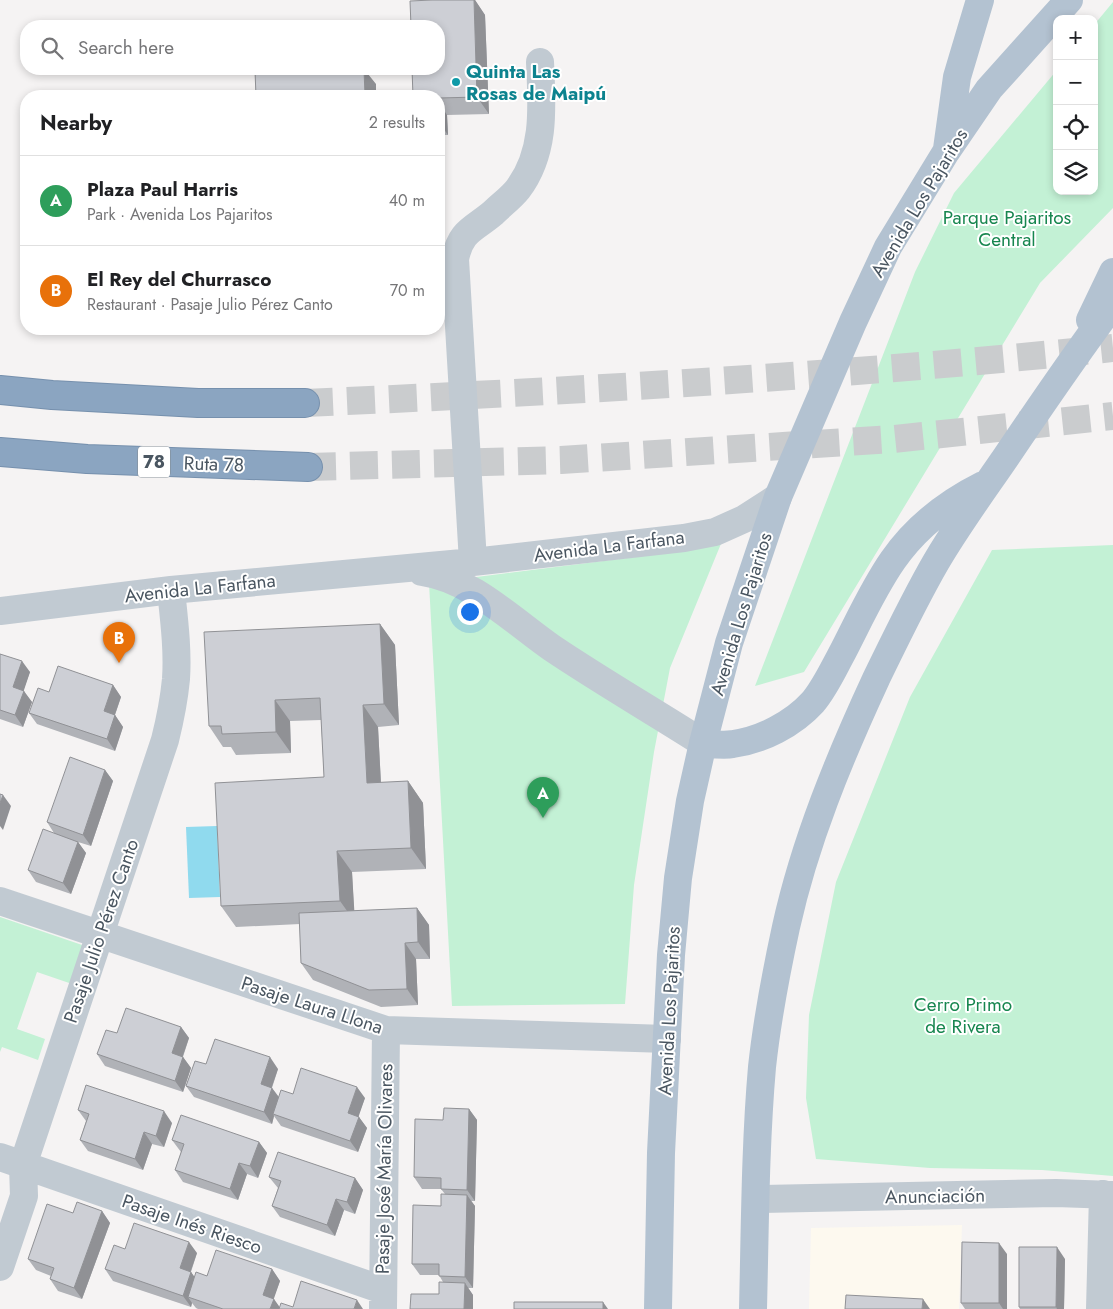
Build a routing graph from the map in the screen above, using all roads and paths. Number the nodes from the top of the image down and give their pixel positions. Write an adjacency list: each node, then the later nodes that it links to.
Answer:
1 (980, 0): 4 (main road)
2 (1069, 0): 4 (main road, Avenida Los Pajaritos)
3 (540, 62): 14 (street)
4 (946, 152): 13 (main road, Avenida Los Pajaritos)
5 (1113, 272): 7 (main road)
6 (1113, 304): 7 (main road)
7 (1075, 356): 12 (main road)
8 (0, 390): 9 (highway)
9 (305, 403)
10 (0, 452): 11 (highway, Ruta 78 / 78)
11 (308, 467)
12 (988, 482): 18 (main road); 25 (main road)
13 (778, 497): 14 (street, Avenida La Farfana); 18 (main road, Avenida Los Pajaritos)
14 (473, 562): 15 (street, Avenida La Farfana)
15 (401, 569): 16 (street, Avenida La Farfana); 18 (street, Avenida La Farfana)
16 (171, 590): 17 (street, Avenida La Farfana); 20 (street, Pasaje Julio Pérez Canto)
17 (0, 611)
18 (703, 743): 22 (main road, Avenida Los Pajaritos)
19 (0, 901): 20 (street, Pasaje Laura Llona)
20 (100, 935): 21 (street, Pasaje Laura Llona); 23 (street, Pasaje Julio Pérez Canto)
21 (386, 1030): 22 (street, Pasaje Laura Llona); 27 (street, Pasaje José María Olivares)
22 (667, 1039): 28 (main road, Avenida Los Pajaritos)
23 (11, 1161): 26 (street, Pasaje Julio Pérez Canto); 27 (street, Pasaje Inés Riesco)
24 (1108, 1195): 25 (street, Anunciación); 30 (street)
25 (756, 1199): 29 (main road)
26 (0, 1267)
27 (383, 1300)
28 (658, 1309)
29 (753, 1309)
30 (1100, 1309)

